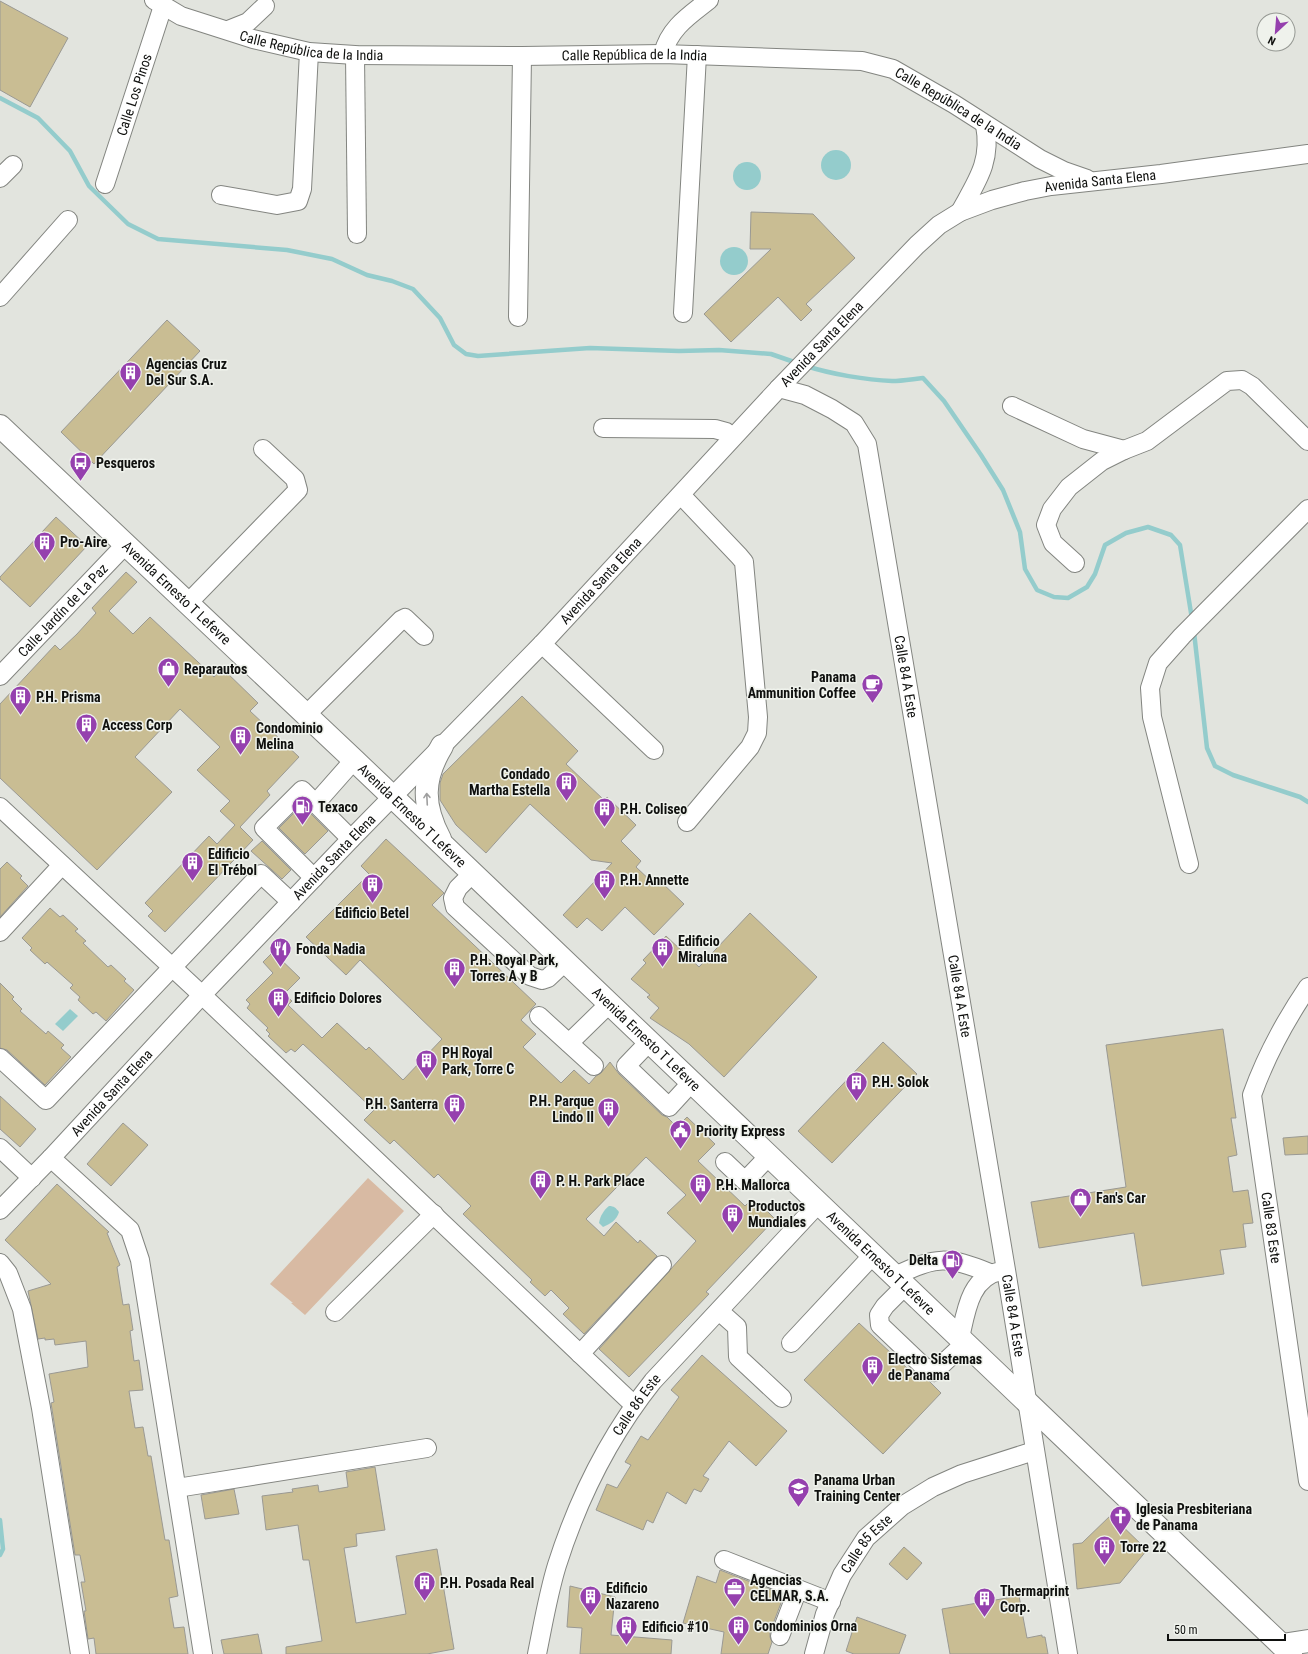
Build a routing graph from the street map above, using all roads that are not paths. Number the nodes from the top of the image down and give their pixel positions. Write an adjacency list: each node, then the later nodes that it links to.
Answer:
1 (709, 0): 7 (street)
2 (159, 3): 4 (street, Calle República de la India); 16 (street, Calle Los Pinos)
3 (268, 3): 4 (street); 5 (street)
4 (228, 30): 5 (street, Calle República de la India)
5 (254, 39): 6 (street, Calle República de la India)
6 (309, 52): 8 (street, Calle República de la India); 17 (street)
7 (663, 54): 9 (street, Calle República de la India); 10 (street, Calle República de la India)
8 (354, 55): 10 (street, Calle República de la India); 20 (street)
9 (697, 55): 11 (street, Calle República de la India); 22 (street)
10 (522, 56): 23 (street)
11 (985, 125): 15 (street, Calle República de la India); 18 (street)
12 (1308, 154): 15 (street, Avenida Santa Elena)
13 (13, 165): 14 (street)
14 (0, 178)
15 (1093, 180): 18 (street, Avenida Santa Elena)
16 (105, 184)
17 (221, 195)
18 (960, 212): 24 (street, Avenida Santa Elena)
19 (68, 220): 21 (street)
20 (357, 234)
21 (0, 297)
22 (683, 313)
23 (518, 317)
24 (782, 386): 28 (street, Avenida Santa Elena); 78 (street, Calle 84 A Este)
25 (1012, 406): 31 (street)
26 (0, 426): 34 (main road, Avenida Ernesto T Lefevre)
27 (604, 428): 28 (street)
28 (733, 437): 32 (street, Avenida Santa Elena)
29 (1308, 441): 31 (street)
30 (263, 449): 36 (street)
31 (1124, 450): 35 (street)
32 (681, 495): 38 (street, Avenida Santa Elena); 47 (street)
33 (1308, 509): 50 (street)
34 (126, 544): 36 (main road, Avenida Ernesto T Lefevre); 39 (street, Calle Jardín de La Paz)
35 (1076, 563)
36 (188, 602): 40 (main road, Avenida Ernesto T Lefevre)
37 (424, 636): 40 (street)
38 (542, 644): 41 (street, Avenida Santa Elena); 42 (street)
39 (0, 676)
40 (306, 715): 43 (main road, Avenida Ernesto T Lefevre)
41 (442, 746): 44 (street, Avenida Santa Elena); 49 (main road, one-way to 41)
42 (654, 750)
43 (354, 760): 44 (main road, Avenida Ernesto T Lefevre); 45 (street)
44 (392, 797): 48 (street, Avenida Santa Elena); 49 (main road, Avenida Ernesto T Lefevre)
45 (316, 803): 48 (street); 53 (street)
46 (0, 807): 51 (street)
47 (687, 822)
48 (351, 839): 53 (street, Avenida Santa Elena)
49 (445, 848): 52 (main road, Avenida Ernesto T Lefevre)
50 (1189, 864)
51 (62, 865): 55 (street); 57 (street)
52 (472, 874): 56 (main road, Avenida Ernesto T Lefevre); 56 (street)
53 (314, 878): 54 (street, Avenida Santa Elena)
54 (291, 902): 57 (street); 59 (street, Avenida Santa Elena)
55 (0, 932)
56 (565, 962): 60 (main road, Avenida Ernesto T Lefevre)
57 (172, 967): 59 (street); 64 (street)
58 (1308, 987): 90 (street, Calle 83 Este)
59 (202, 995): 69 (street, Avenida Santa Elena); 74 (street)
60 (608, 1004): 62 (main road, Avenida Ernesto T Lefevre); 63 (street)
61 (539, 1016): 63 (street)
62 (649, 1042): 66 (main road, Avenida Ernesto T Lefevre); 66 (street)
63 (569, 1043): 65 (street)
64 (0, 1058)
65 (594, 1066)
66 (691, 1083): 68 (main road, Avenida Ernesto T Lefevre)
67 (0, 1148): 71 (street)
68 (768, 1157): 70 (street); 72 (main road, Avenida Ernesto T Lefevre)
69 (51, 1158): 71 (street, Avenida Santa Elena); 91 (street)
70 (725, 1162)
71 (32, 1178): 73 (street, Avenida Santa Elena)
72 (818, 1204): 75 (main road, Avenida Ernesto T Lefevre); 80 (street, Calle 86 Este)
73 (0, 1210)
74 (434, 1214): 81 (street); 84 (street)
75 (873, 1255): 79 (main road, Avenida Ernesto T Lefevre); 83 (street)
76 (0, 1263): 98 (street)
77 (662, 1265): 84 (street)
78 (998, 1272): 79 (street); 82 (street); 86 (street, Calle 84 A Este)
79 (900, 1281): 82 (main road, Avenida Ernesto T Lefevre); 82 (street)
80 (719, 1311): 85 (street); 87 (street, Calle 86 Este)
81 (335, 1312)
82 (963, 1340): 86 (main road, Avenida Ernesto T Lefevre)
83 (791, 1343)
84 (580, 1354): 87 (street)
85 (782, 1398)
86 (1026, 1402): 89 (street, Calle 84 A Este); 97 (main road, Avenida Ernesto T Lefevre)
87 (634, 1405): 100 (street, Calle 86 Este)
88 (427, 1448): 91 (street)
89 (1034, 1451): 94 (street, Calle 85 Este); 102 (street, Calle 84 A Este)
90 (1308, 1481)
91 (177, 1488): 99 (street)
92 (724, 1560): 93 (street)
93 (798, 1589): 94 (street); 95 (street)
94 (831, 1602): 101 (street, Calle 85 Este)
95 (780, 1636)
96 (1308, 1641): 97 (main road)
97 (1286, 1650)
98 (80, 1654)
99 (203, 1654)
100 (538, 1654)
101 (814, 1654)
102 (1068, 1654)

